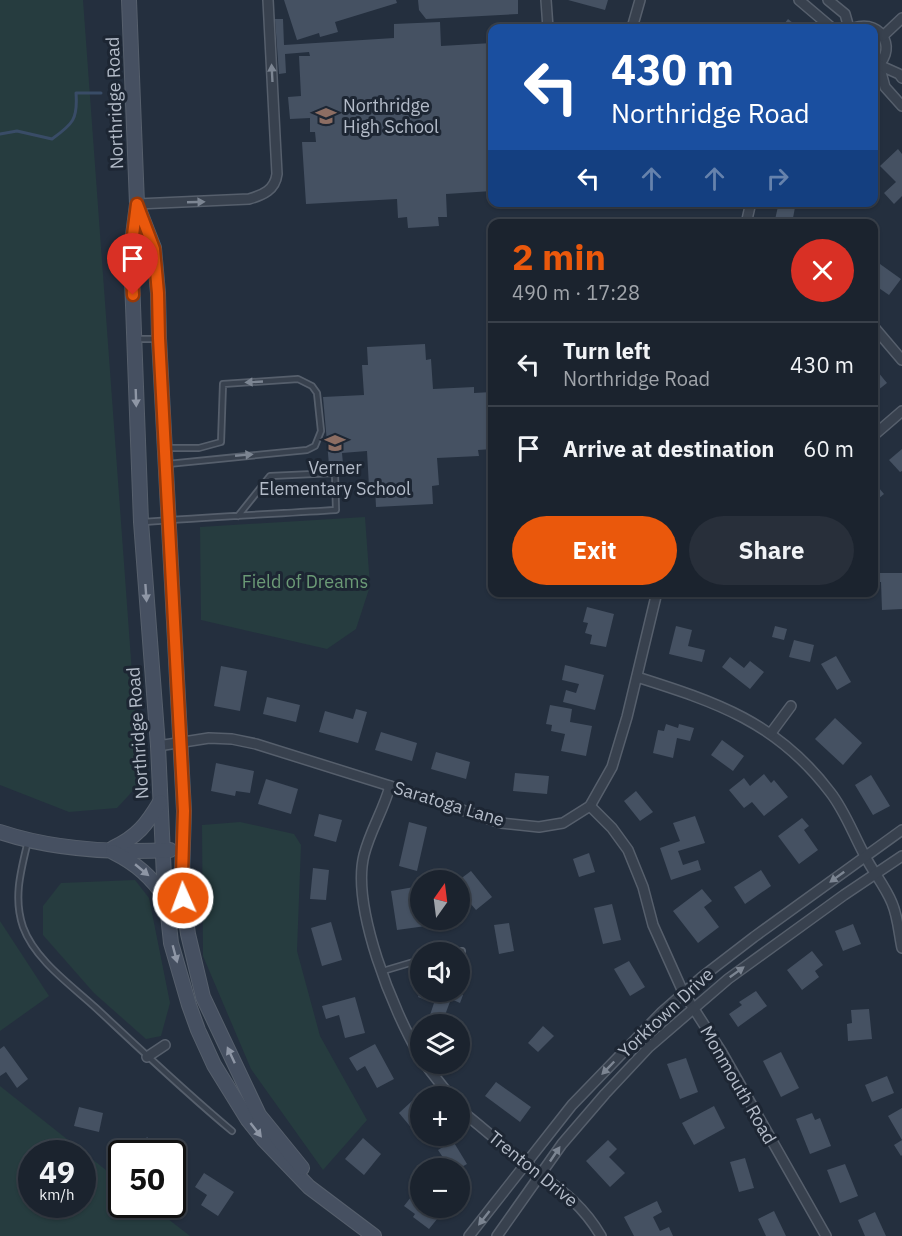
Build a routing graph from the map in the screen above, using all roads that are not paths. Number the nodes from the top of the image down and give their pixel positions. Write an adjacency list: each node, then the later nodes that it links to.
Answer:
1 (129, 0): 19 (main road, Northridge Road)
2 (268, 0): 19 (street, one-way to 2)
3 (546, 0): 8 (street)
4 (640, 0): 9 (street)
5 (800, 0): 10 (street)
6 (828, 0): 11 (street)
7 (902, 18): 13 (street)
8 (548, 24)
9 (633, 24)
10 (827, 24)
11 (848, 24)
12 (878, 32): 13 (street)
13 (883, 36): 14 (street)
14 (878, 64)
15 (878, 68): 17 (street)
16 (878, 71): 18 (street)
17 (902, 78)
18 (902, 106)
19 (137, 204): 21 (main road, Northridge Road); 22 (main road, Northridge Road)
20 (878, 332): 23 (street)
21 (159, 338): 22 (lane); 27 (main road, Northridge Road)
22 (134, 340): 32 (main road, Northridge Road, one-way to 32)
23 (902, 360)
24 (902, 411): 25 (street)
25 (878, 432)
26 (221, 442): 27 (lane); 28 (lane); 28 (lane, one-way to 26)
27 (165, 448): 29 (main road, Northridge Road)
28 (222, 457): 29 (lane)
29 (165, 464): 31 (main road, Northridge Road)
30 (238, 516): 30 (lane); 31 (lane)
31 (169, 520): 32 (lane); 37 (main road, Northridge Road)
32 (141, 522): 38 (main road, Northridge Road, one-way to 38)
33 (656, 597): 34 (street, Saratoga Lane)
34 (637, 677): 36 (street); 41 (street, Saratoga Lane)
35 (791, 706): 36 (street)
36 (771, 733): 48 (street)
37 (181, 742): 38 (street, Saratoga Lane); 39 (street, Saratoga Lane); 45 (main road, Northridge Road)
38 (158, 746): 40 (main road, Northridge Road)
39 (390, 786): 41 (street, Saratoga Lane); 54 (street)
40 (160, 801): 46 (main road); 47 (main road, Northridge Road)
41 (590, 806): 55 (street, Monmouth Road)
42 (902, 830): 48 (street, Yorktown Drive)
43 (0, 832): 44 (main road)
44 (28, 841): 46 (main road); 59 (lane)
45 (183, 849): 47 (main road); 64 (main road, Northridge Road, one-way to 45)
46 (109, 850): 47 (main road); 51 (main road, one-way to 51)
47 (163, 850): 51 (main road, Northridge Road)
48 (865, 856): 50 (street); 55 (street, Yorktown Drive, one-way to 55)
49 (902, 856): 50 (street, Yorktown Drive)
50 (876, 875): 52 (street); 56 (street, Yorktown Drive, one-way to 50)
51 (166, 899): 64 (main road, Northridge Road, one-way to 64)
52 (902, 948)
53 (410, 963): 54 (lane)
54 (383, 971): 57 (street)
55 (683, 992): 56 (street, Monmouth Road); 65 (street, Yorktown Drive, one-way to 65)
56 (694, 1009): 66 (street, Yorktown Drive, one-way to 56); 71 (street, Monmouth Road)
57 (410, 1036)
58 (165, 1046): 59 (street)
59 (147, 1057): 63 (lane)
60 (433, 1074): 61 (street)
61 (442, 1086)
62 (470, 1118): 65 (street, Trenton Drive)
63 (232, 1131)
64 (283, 1153): 67 (main road, Northridge Road)
65 (526, 1164): 66 (street, Trenton Drive); 68 (street, Yorktown Drive, one-way to 68)
66 (541, 1175): 69 (street, Yorktown Drive); 70 (street, Trenton Drive)
67 (374, 1236)
68 (470, 1236)
69 (497, 1236)
70 (601, 1236)
71 (826, 1236)

